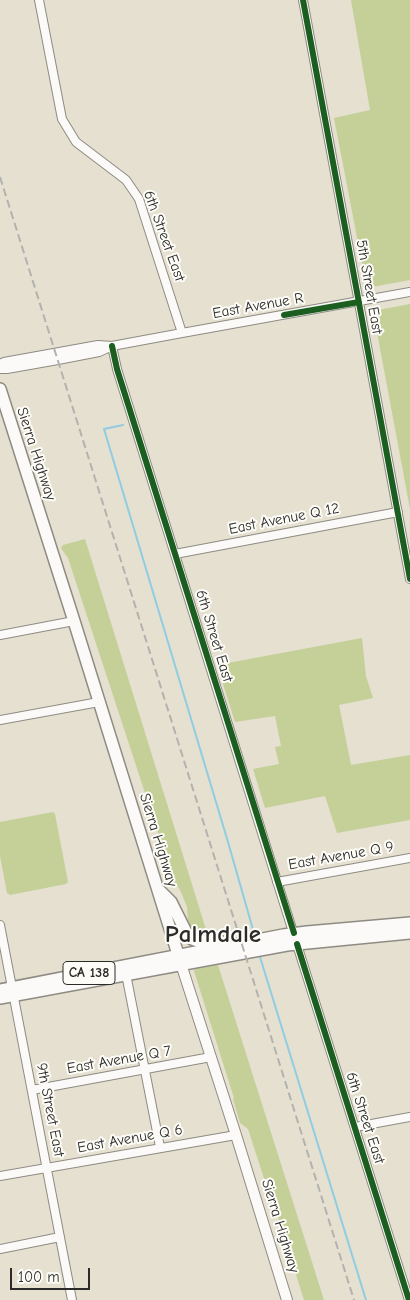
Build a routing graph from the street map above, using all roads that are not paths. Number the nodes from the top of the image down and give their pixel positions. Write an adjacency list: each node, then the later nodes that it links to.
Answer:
1 (39, 0): 5 (street, 6th Street East)
2 (303, 0): 4 (street, 5th Street East)
3 (410, 292): 4 (street, East Avenue R)
4 (359, 302): 5 (street, East Avenue R); 10 (street, 5th Street East)
5 (182, 332): 6 (street, East Avenue R)
6 (112, 346): 7 (street, East Avenue R); 8 (street, East Avenue R); 11 (street, 6th Street East)
7 (0, 364)
8 (0, 368)
9 (0, 389): 13 (highway, Sierra Highway)
10 (398, 512): 11 (street, East Avenue Q 12); 12 (street, 5th Street East)
11 (175, 554): 18 (street, 6th Street East)
12 (410, 579)
13 (74, 621): 14 (street); 15 (highway, Sierra Highway)
14 (0, 635)
15 (99, 702): 16 (street); 19 (highway, Sierra Highway)
16 (0, 720)
17 (410, 858): 18 (street, East Avenue Q 9)
18 (277, 882): 23 (street, 6th Street East)
19 (159, 890): 24 (highway); 25 (highway, Sierra Highway)
20 (410, 923): 23 (highway, CA 138)
21 (0, 925): 28 (street, 9th Street East)
22 (410, 933): 23 (highway, CA 138)
23 (295, 938): 24 (highway, CA 138); 25 (highway, CA 138); 34 (street, 6th Street East)
24 (231, 945): 25 (highway, CA 138)
25 (179, 960): 26 (highway, CA 138); 28 (highway, CA 138); 30 (main road, Sierra Highway)
26 (126, 974): 28 (highway, CA 138); 31 (street)
27 (0, 990): 28 (highway, CA 138)
28 (13, 992): 29 (highway, CA 138); 32 (street, 9th Street East)
29 (0, 998)
30 (211, 1057): 31 (street, East Avenue Q 7); 35 (main road, Sierra Highway)
31 (145, 1069): 32 (street, East Avenue Q 7); 36 (street)
32 (32, 1090): 37 (street, 9th Street East)
33 (410, 1117): 34 (street)
34 (355, 1127): 43 (street, 6th Street East)
35 (236, 1134): 36 (street, East Avenue Q 6); 42 (main road, Sierra Highway)
36 (160, 1147): 37 (street, East Avenue Q 6)
37 (47, 1168): 38 (street, East Avenue Q 6); 39 (street, 9th Street East)
38 (0, 1176)
39 (60, 1237): 40 (street); 41 (street, 9th Street East)
40 (0, 1249)
41 (72, 1300)
42 (287, 1300)
43 (410, 1300)

